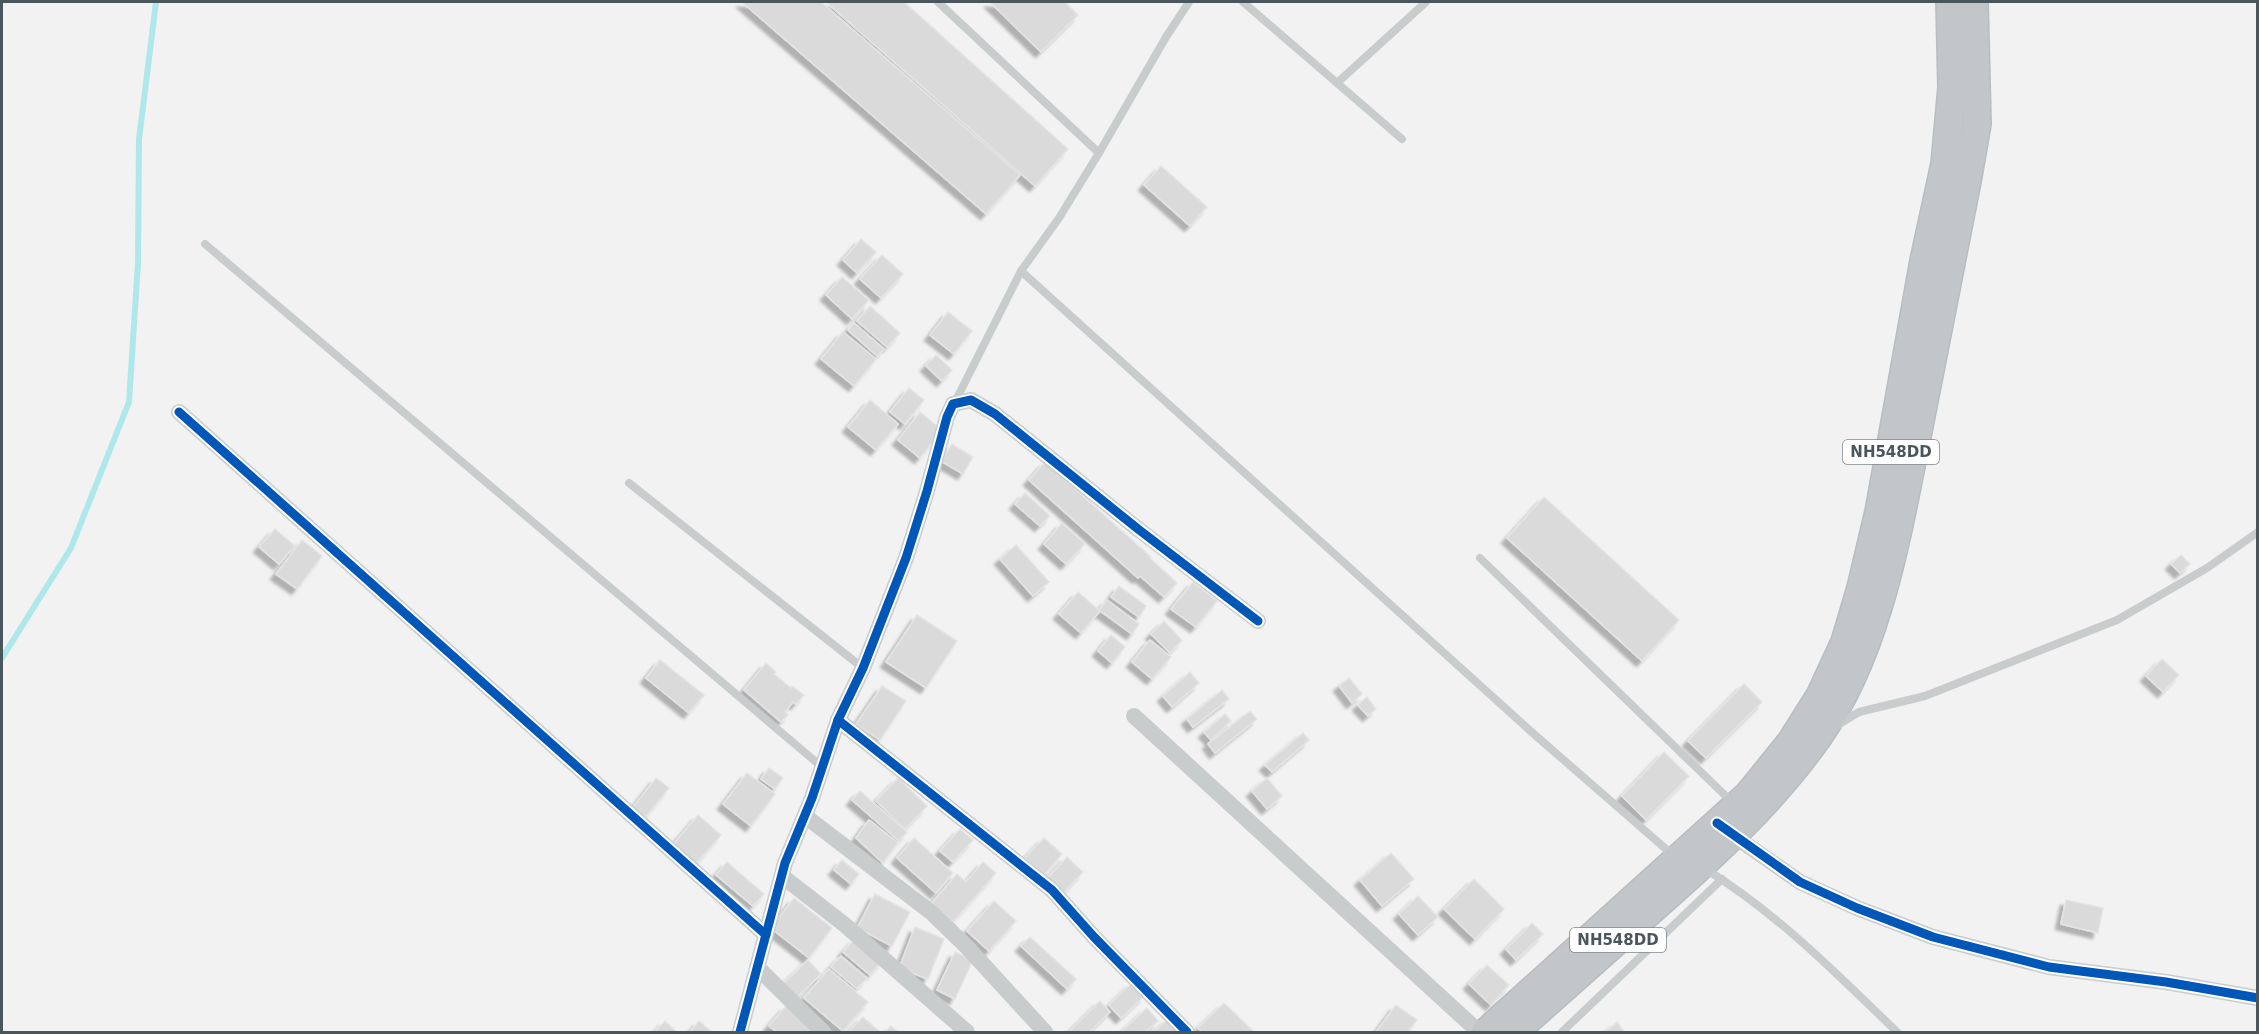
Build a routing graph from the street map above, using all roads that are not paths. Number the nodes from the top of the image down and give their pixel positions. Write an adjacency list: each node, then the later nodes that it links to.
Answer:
1 (938, 2): 9 (lane)
2 (1188, 2): 9 (lane)
3 (1243, 2): 7 (lane)
4 (1426, 2): 7 (lane)
5 (1950, 2): 15 (highway, NH548DD)
6 (1974, 2): 15 (highway, NH548DD)
7 (1337, 83): 8 (lane)
8 (1402, 139)
9 (1100, 153): 11 (lane)
10 (205, 244): 23 (lane)
11 (1021, 271): 12 (lane); 26 (lane)
12 (953, 404): 18 (street); 19 (street)
13 (179, 412): 28 (street)
14 (629, 483): 19 (lane)
15 (1890, 513): 22 (highway, NH548DD); 25 (highway, NH548DD)
16 (2258, 532): 22 (lane)
17 (1480, 558): 25 (lane)
18 (1258, 621)
19 (863, 668): 21 (street)
20 (1134, 716): 36 (street)
21 (838, 720): 23 (street); 35 (street)
22 (1818, 736): 25 (highway, NH548DD)
23 (822, 767): 24 (street)
24 (805, 816): 27 (street); 34 (street)
25 (1734, 821): 26 (highway, NH548DD); 30 (street)
26 (1700, 868): 37 (highway, NH548DD); 38 (highway, NH548DD); 39 (lane); 40 (lane)
27 (782, 876): 28 (street); 33 (street)
28 (766, 936): 29 (street)
29 (757, 967): 31 (street); 32 (street)
30 (2258, 998)
31 (740, 1032)
32 (823, 1032)
33 (967, 1032)
34 (1045, 1032)
35 (1187, 1032)
36 (1479, 1032)
37 (1486, 1032)
38 (1513, 1032)
39 (1562, 1032)
40 (1897, 1032)

